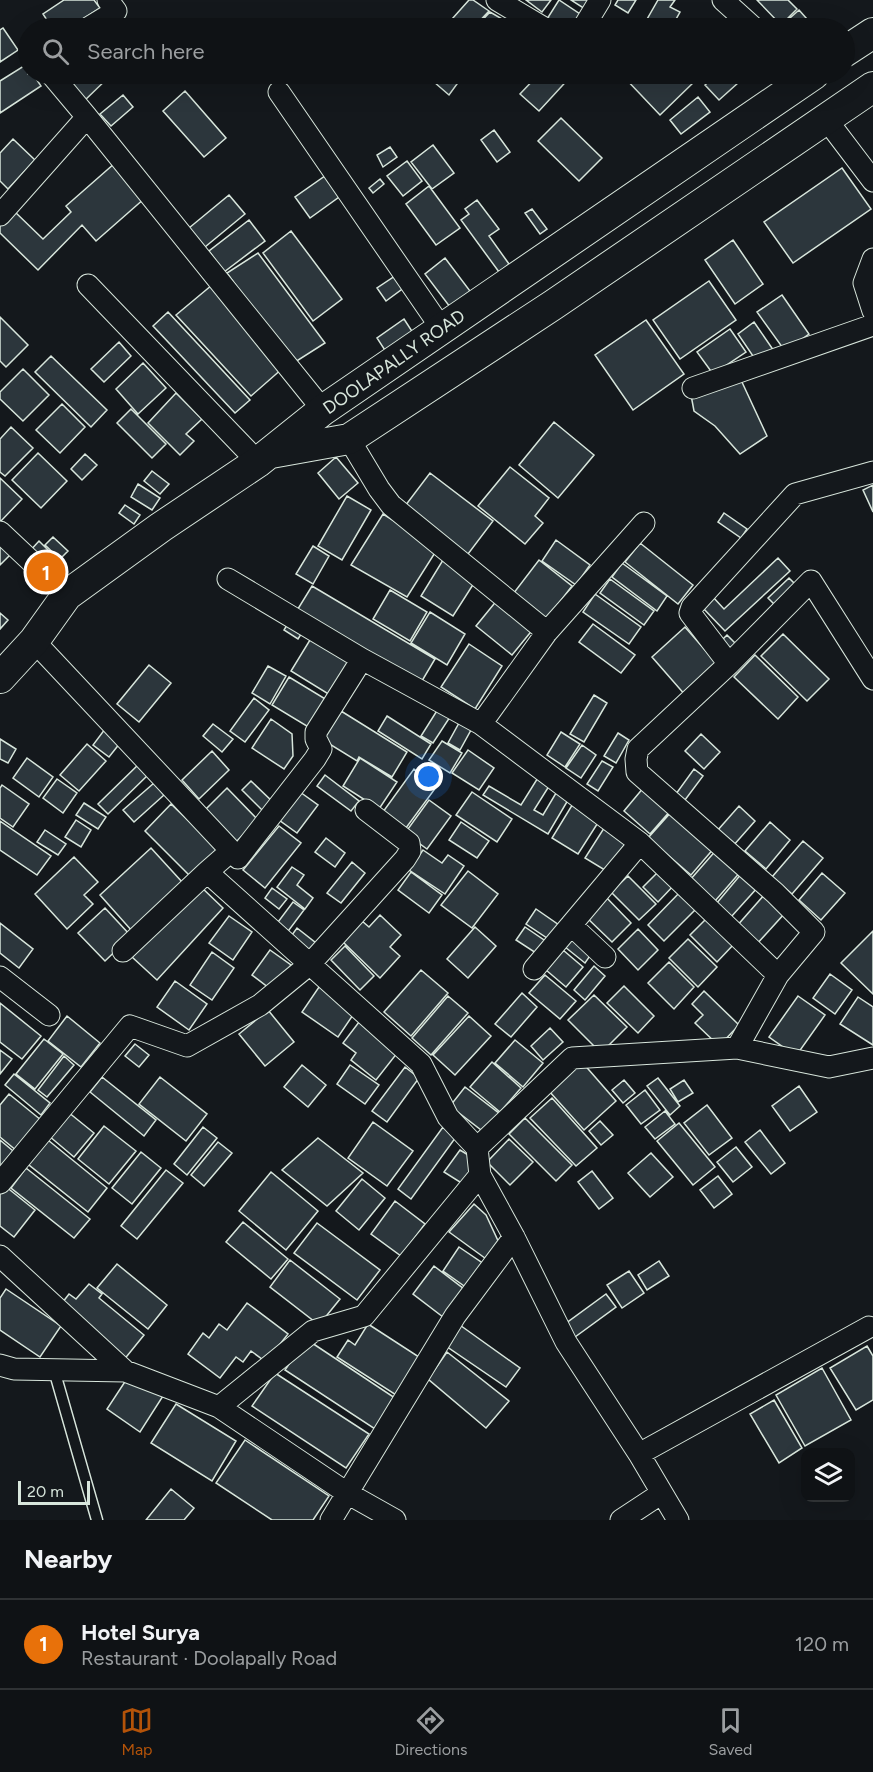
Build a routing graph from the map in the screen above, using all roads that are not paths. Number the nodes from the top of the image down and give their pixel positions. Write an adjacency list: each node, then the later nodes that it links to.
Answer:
1 (108, 0): 5 (street)
2 (496, 0): 6 (street)
3 (600, 0): 7 (street)
4 (723, 0): 8 (street)
5 (104, 18)
6 (527, 18)
7 (589, 18)
8 (743, 18)
9 (873, 33): 10 (main road)
10 (855, 45)
11 (59, 84): 15 (street)
12 (795, 84): 23 (main road, DOOLAPALLY ROAD)
13 (873, 87): 16 (main road)
14 (279, 92): 23 (street)
15 (87, 117): 18 (street); 25 (street)
16 (826, 119): 17 (street); 26 (main road)
17 (873, 181)
18 (0, 215)
19 (873, 259): 21 (street)
20 (88, 285): 27 (street)
21 (873, 311)
22 (873, 325): 24 (street)
23 (441, 329): 25 (main road, DOOLAPALLY ROAD)
24 (693, 388)
25 (323, 410): 27 (main road, DOOLAPALLY ROAD)
26 (349, 439): 27 (main road); 33 (street)
27 (263, 458): 32 (main road, DOOLAPALLY ROAD)
28 (873, 472): 36 (street)
29 (644, 523): 33 (street)
30 (0, 532): 32 (street)
31 (228, 579): 35 (street)
32 (67, 595): 34 (main road, DOOLAPALLY ROAD)
33 (548, 632): 39 (street)
34 (34, 641): 37 (main road, DOOLAPALLY ROAD); 42 (street)
35 (362, 659): 39 (street); 42 (street)
36 (729, 664): 38 (street); 49 (street)
37 (0, 678)
38 (873, 679)
39 (481, 724): 41 (street)
40 (366, 810): 47 (street)
41 (640, 843): 44 (street); 49 (street)
42 (231, 851): 43 (street)
43 (207, 872): 45 (street); 47 (street)
44 (571, 925): 46 (street); 48 (street)
45 (123, 951)
46 (605, 957)
47 (310, 964): 54 (street); 56 (street)
48 (534, 969)
49 (778, 975): 52 (street)
50 (0, 977): 51 (street)
51 (49, 1015)
52 (737, 1048): 53 (street); 54 (street)
53 (873, 1058)
54 (477, 1148): 55 (street)
55 (480, 1175): 57 (street); 63 (street)
56 (0, 1183)
57 (514, 1237): 64 (street); 65 (street)
58 (0, 1256): 62 (street)
59 (868, 1327): 64 (street)
60 (0, 1365): 61 (street)
61 (54, 1370): 62 (street); 67 (lane)
62 (125, 1371): 63 (street)
63 (219, 1407): 65 (street)
64 (639, 1454): 66 (street)
65 (347, 1493): 68 (street); 69 (street)
66 (662, 1493): 70 (street); 71 (street)
67 (97, 1520)
68 (331, 1520)
69 (395, 1520)
70 (621, 1520)
71 (678, 1520)

